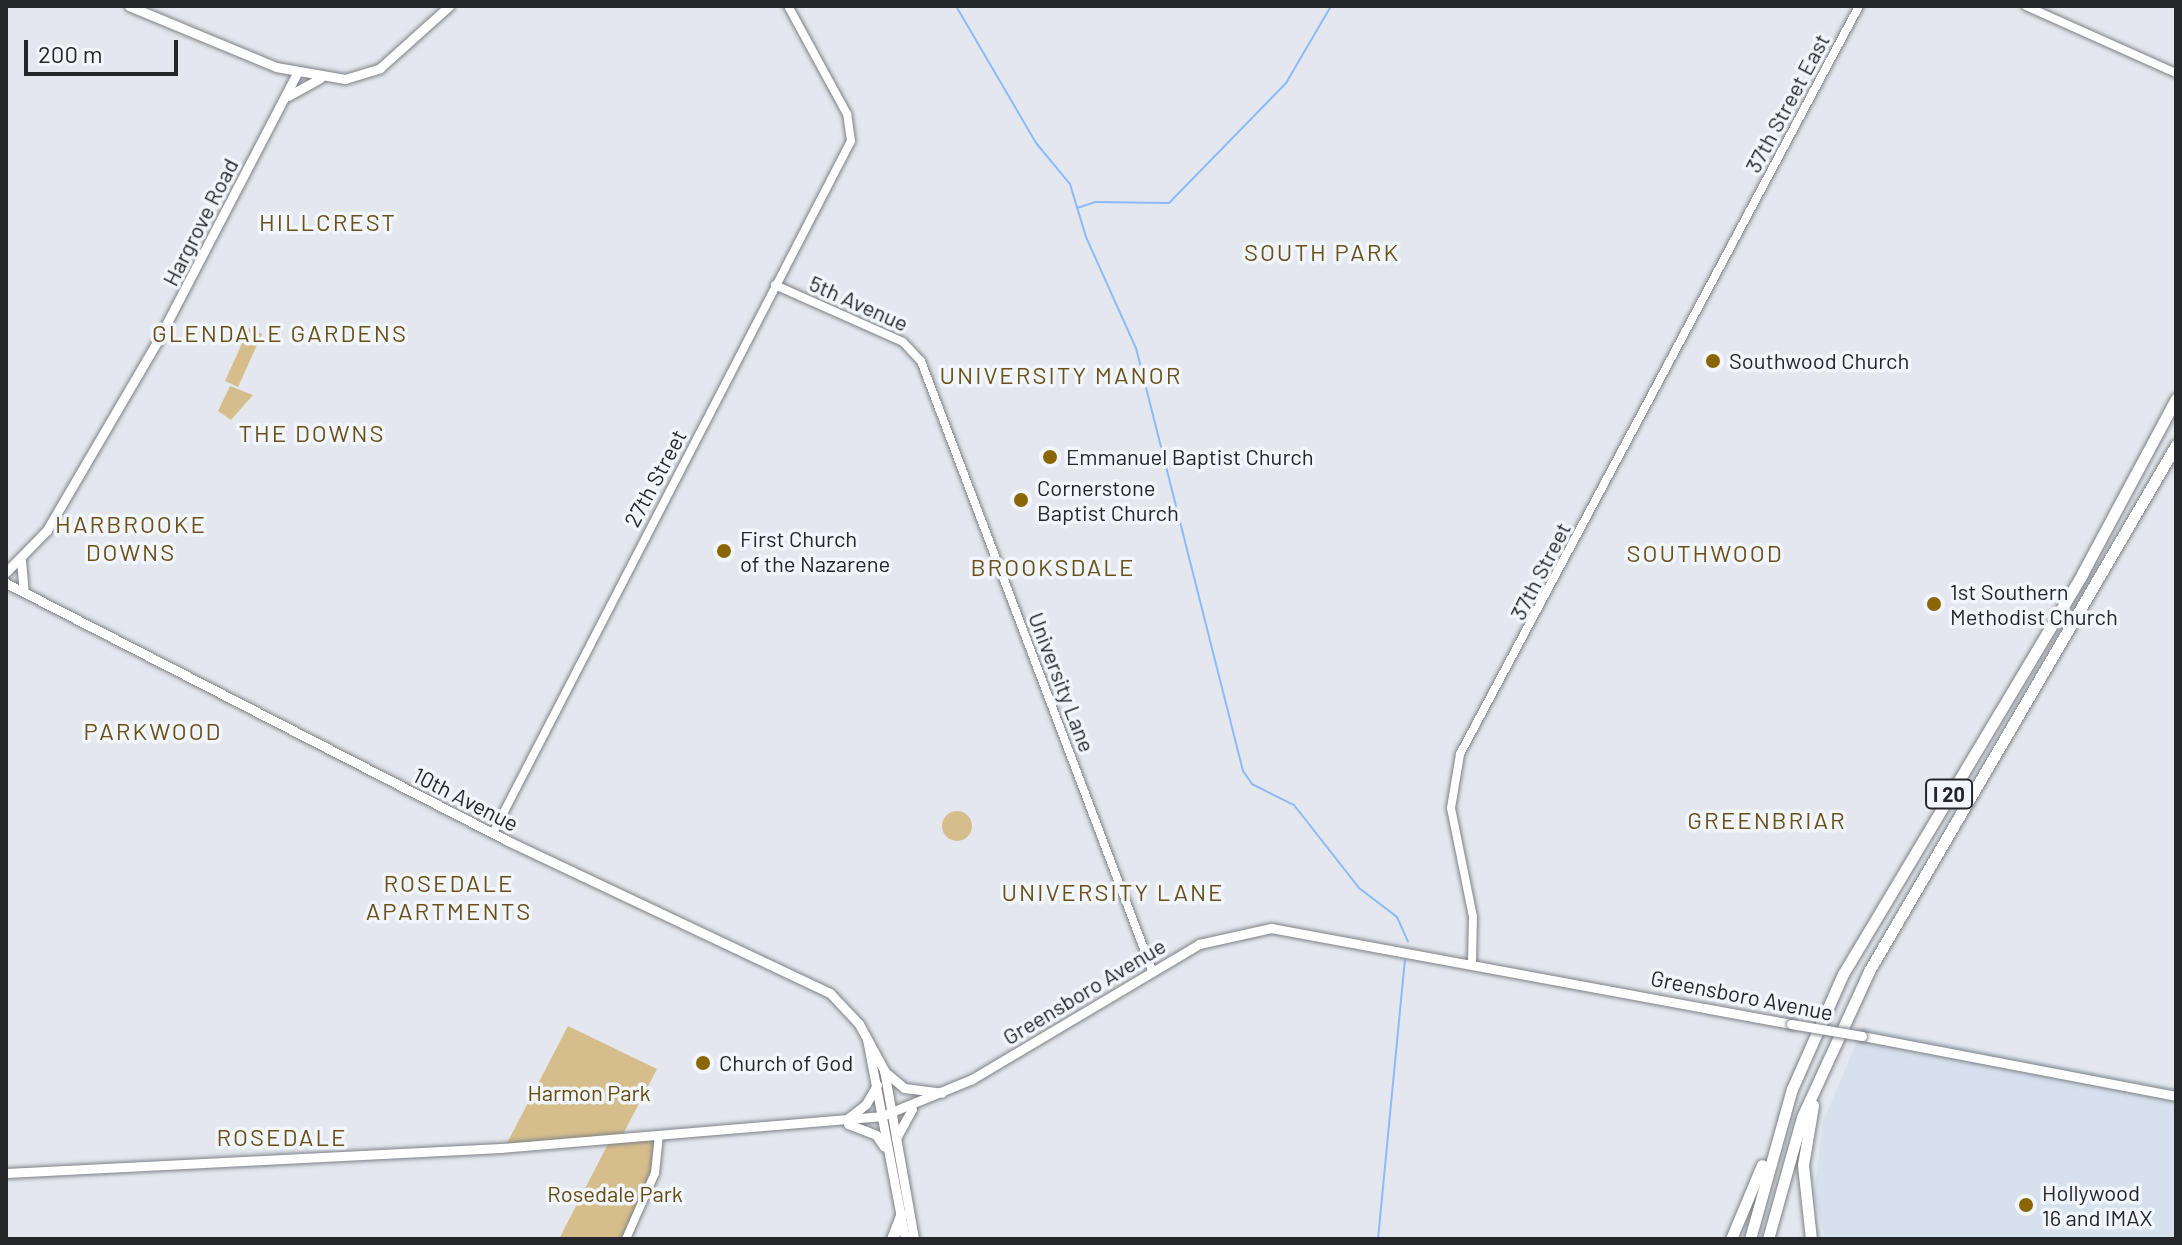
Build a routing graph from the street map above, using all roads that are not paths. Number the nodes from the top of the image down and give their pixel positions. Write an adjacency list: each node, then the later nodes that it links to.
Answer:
1 (129, 6): 6 (main road)
2 (449, 6): 9 (main road)
3 (788, 6): 12 (street, 27th Street)
4 (1859, 6): 11 (street, 37th Street East)
5 (2026, 6): 8 (street)
6 (276, 67): 7 (main road); 10 (main road)
7 (297, 73): 9 (main road); 10 (main road, Hargrove Road)
8 (2176, 73)
9 (324, 77): 10 (main road)
10 (287, 97): 16 (main road, Hargrove Road)
11 (1747, 216): 21 (street, 37th Street)
12 (775, 285): 13 (street, 5th Avenue); 20 (street, 27th Street)
13 (921, 361): 22 (street, University Lane)
14 (2176, 399): 32 (highway, I 20)
15 (2176, 445): 24 (highway, I 20)
16 (21, 560): 17 (main road, Hargrove Road); 19 (main road)
17 (6, 572)
18 (6, 583): 19 (main road, 10th Avenue)
19 (24, 592): 20 (main road, 10th Avenue)
20 (493, 833): 23 (main road, 10th Avenue)
21 (1472, 961): 22 (main road, Greensboro Avenue); 28 (main road, Greensboro Avenue, bridge)
22 (1152, 970): 27 (main road, Greensboro Avenue)
23 (867, 1039): 25 (main road, 10th Avenue); 26 (main road)
24 (1823, 1067): 44 (highway, I 20); 45 (highway)
25 (884, 1070): 27 (main road); 30 (main road)
26 (877, 1085): 30 (main road); 31 (main road)
27 (945, 1093): 29 (main road, Greensboro Avenue)
28 (2176, 1096)
29 (916, 1106): 30 (main road, Greensboro Avenue); 34 (main road)
30 (886, 1115): 31 (main road, Greensboro Avenue); 34 (main road); 35 (main road)
31 (840, 1123): 33 (main road, Greensboro Avenue); 35 (main road)
32 (1780, 1124): 42 (highway); 43 (highway, I 20)
33 (659, 1136): 36 (main road, Greensboro Avenue); 39 (street)
34 (895, 1141): 38 (main road)
35 (887, 1151): 37 (main road)
36 (6, 1173)
37 (901, 1216): 38 (main road); 40 (highway)
38 (911, 1237): 41 (main road)
39 (626, 1239)
40 (892, 1239)
41 (927, 1239)
42 (1731, 1239)
43 (1750, 1239)
44 (1768, 1239)
45 (1811, 1239)

